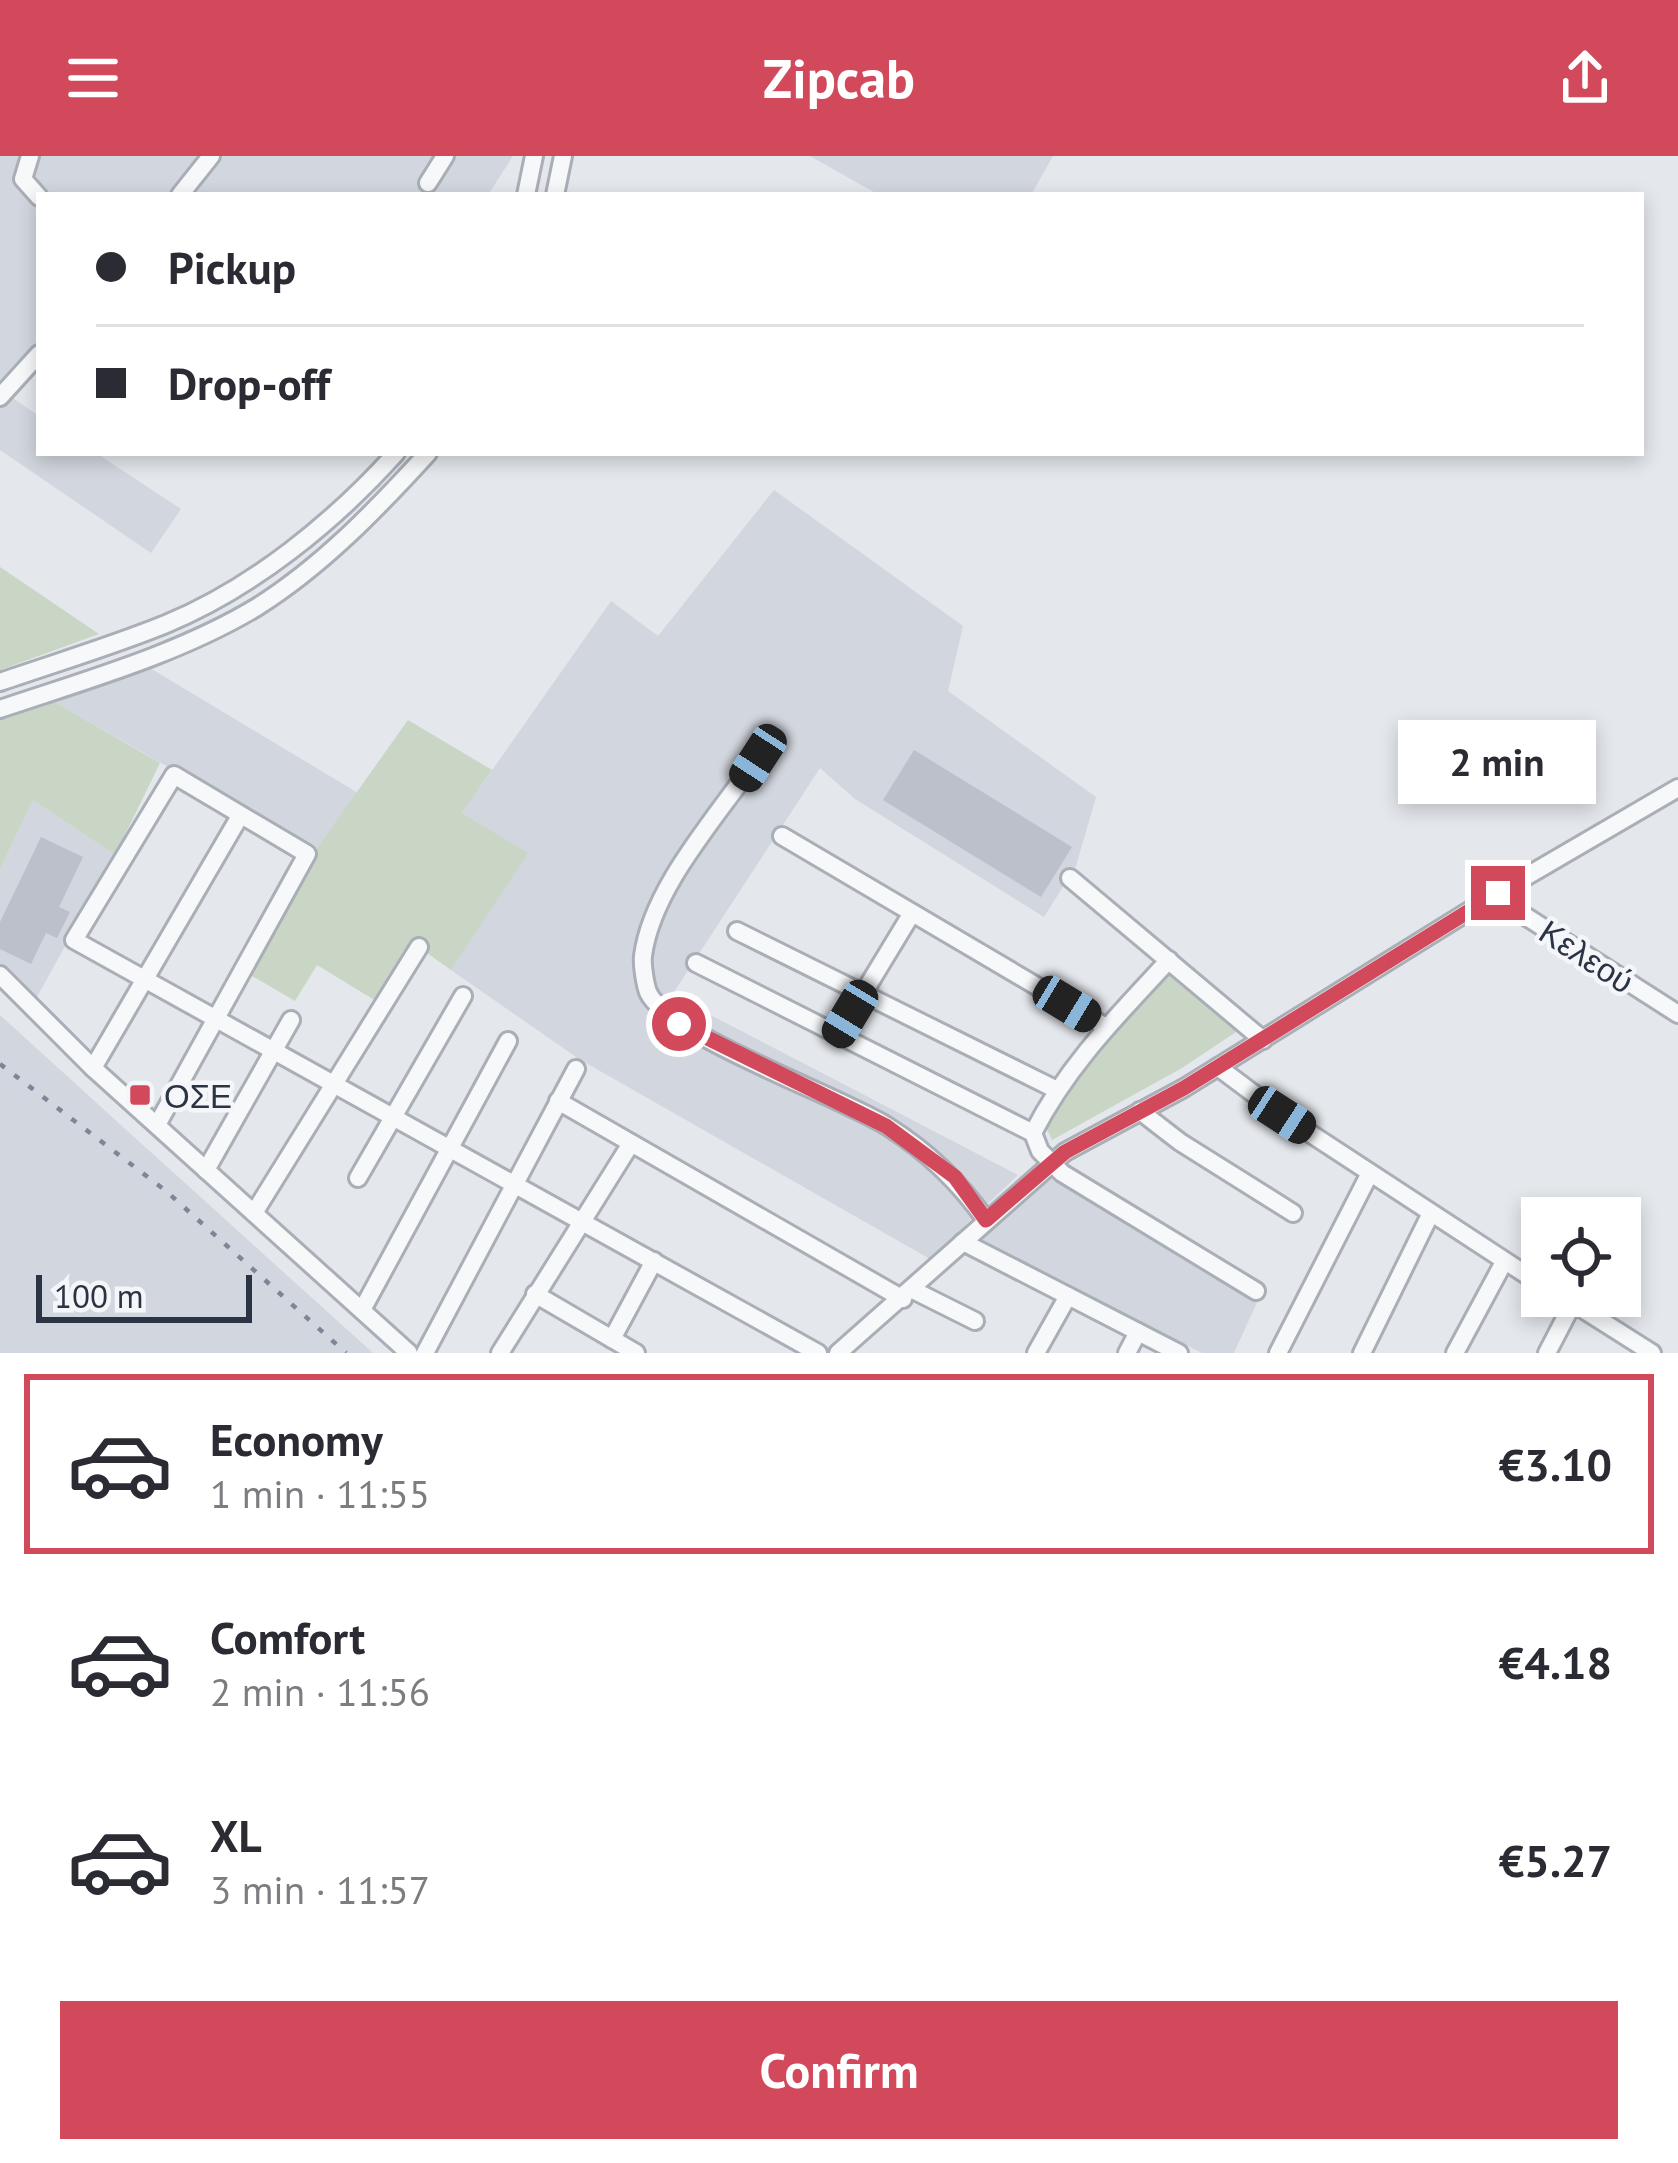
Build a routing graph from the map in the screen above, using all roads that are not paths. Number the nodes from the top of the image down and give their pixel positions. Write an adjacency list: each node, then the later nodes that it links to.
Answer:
1 (30, 156): 10 (street)
2 (211, 156): 7 (street)
3 (445, 156): 6 (street)
4 (534, 156): 8 (street)
5 (562, 156): 9 (street)
6 (428, 183)
7 (182, 192)
8 (527, 192)
9 (556, 192)
10 (36, 194)
11 (36, 357): 12 (street)
12 (0, 397)
13 (392, 456): 15 (street)
14 (425, 456): 16 (street)
15 (0, 682)
16 (0, 709)
17 (758, 758): 60 (street)
18 (1678, 788): 22 (street)
19 (240, 816): 29 (street); 29 (street); 33 (street)
20 (782, 836): 23 (street)
21 (1070, 878): 26 (street)
22 (1498, 893): 32 (street, Κελεού); 37 (street)
23 (912, 913): 30 (street); 35 (street)
24 (737, 931): 30 (street)
25 (419, 947): 43 (street)
26 (1169, 960): 35 (street); 37 (street)
27 (696, 963): 36 (street)
28 (0, 975): 41 (street)
29 (143, 978): 33 (street); 41 (street)
30 (862, 994): 36 (street); 44 (street)
31 (463, 996): 47 (street)
32 (1678, 1014)
33 (214, 1017): 39 (street); 48 (street)
34 (291, 1020): 39 (street)
35 (1106, 1027): 44 (street)
36 (838, 1035): 49 (street)
37 (1263, 1040): 40 (street)
38 (508, 1041): 51 (street)
39 (274, 1050): 43 (street); 53 (street)
40 (1218, 1067): 46 (street); 54 (street)
41 (93, 1068): 48 (street)
42 (576, 1069): 45 (street)
43 (334, 1083): 47 (street); 57 (street)
44 (1055, 1090): 49 (street)
45 (558, 1101): 50 (street); 56 (street)
46 (1140, 1111): 52 (street); 58 (street)
47 (394, 1115): 51 (street); 55 (street)
48 (157, 1125): 53 (street)
49 (1033, 1133): 52 (street)
50 (631, 1145): 61 (street); 68 (street)
51 (449, 1146): 56 (street); 70 (street)
52 (1050, 1164): 60 (street); 66 (street)
53 (206, 1170): 57 (street)
54 (1370, 1173): 59 (street); 77 (street)
55 (358, 1178)
56 (514, 1182): 61 (street); 80 (street)
57 (254, 1213): 70 (street)
58 (1293, 1213)
59 (1431, 1213): 64 (street); 87 (street)
60 (986, 1220): 62 (street)
61 (583, 1221): 63 (street); 67 (street)
62 (963, 1242): 68 (street); 69 (street)
63 (654, 1261): 75 (street); 82 (street)
64 (1504, 1262): 65 (street); 88 (street)
65 (1521, 1272)
66 (1256, 1291)
67 (535, 1294): 75 (street); 78 (street)
68 (908, 1294): 73 (street); 76 (street)
69 (1068, 1296): 74 (street); 84 (street)
70 (362, 1310): 79 (street)
71 (1560, 1317): 89 (street)
72 (1595, 1317): 90 (street)
73 (974, 1321)
74 (1138, 1332): 85 (street); 86 (street)
75 (612, 1339): 81 (street)
76 (844, 1348): 83 (street)
77 (1286, 1350)
78 (502, 1352)
79 (409, 1353)
80 (425, 1353)
81 (636, 1353)
82 (818, 1353)
83 (869, 1353)
84 (1036, 1353)
85 (1127, 1353)
86 (1179, 1353)
87 (1361, 1353)
88 (1455, 1353)
89 (1547, 1353)
90 (1652, 1353)

